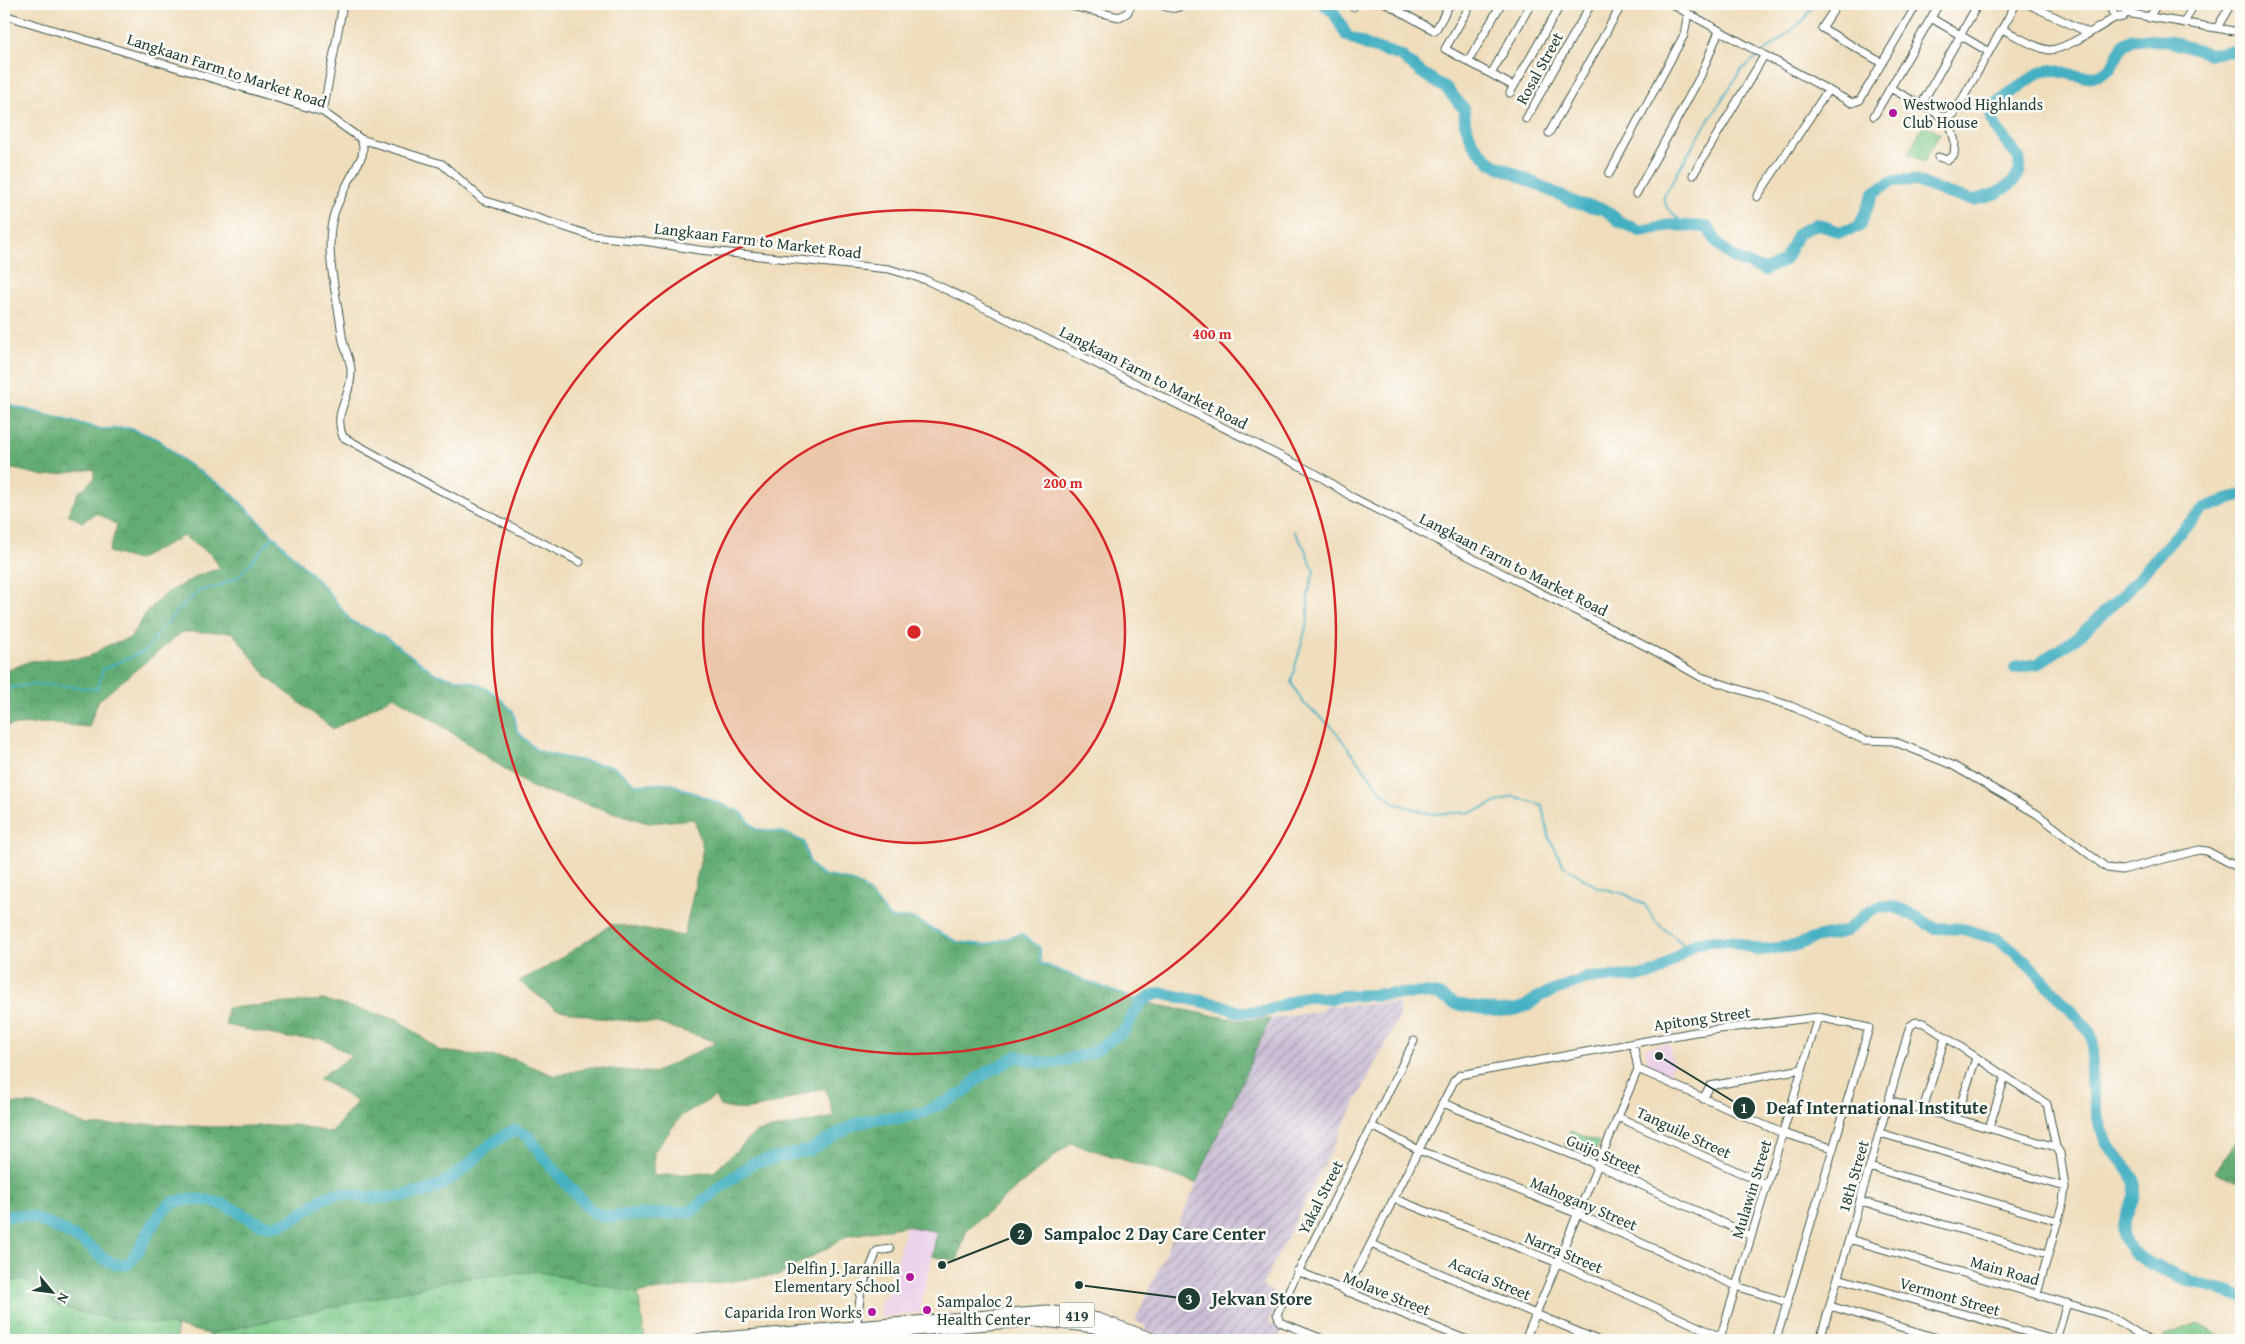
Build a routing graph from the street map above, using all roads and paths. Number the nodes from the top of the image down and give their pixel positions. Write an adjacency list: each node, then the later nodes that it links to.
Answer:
1 (343, 4): 52 (street)
2 (1063, 4): 28 (street)
3 (1132, 4): 28 (street)
4 (1160, 4): 5 (street)
5 (1182, 4)
6 (1350, 4): 7 (street)
7 (1355, 4)
8 (1386, 4): 9 (street)
9 (1450, 4)
10 (1471, 4): 46 (street)
11 (1501, 4): 46 (street)
12 (1531, 4): 48 (street)
13 (1561, 4): 48 (street)
14 (1590, 4): 55 (street, Rosal Street)
15 (1613, 4): 29 (street)
16 (1671, 4): 31 (street)
17 (1904, 4): 30 (street)
18 (1939, 4): 35 (street)
19 (1978, 4): 43 (street)
20 (2016, 4): 39 (street)
21 (2028, 4): 42 (street)
22 (2125, 4): 32 (street)
23 (2157, 4): 36 (street)
24 (2194, 4): 37 (street)
25 (2231, 4): 38 (street)
26 (1837, 5): 47 (street)
27 (2111, 5): 34 (street)
28 (1086, 6)
29 (1621, 6): 56 (street)
30 (1915, 6): 47 (street)
31 (1688, 13): 41 (street); 59 (street)
32 (2126, 13): 34 (street); 36 (street)
33 (4, 15): 52 (street, Langkaan Farm to Market Road)
34 (2116, 17): 42 (street)
35 (1931, 18): 43 (street); 49 (street)
36 (2149, 18): 37 (street)
37 (2184, 23): 38 (street)
38 (2217, 28): 40 (street)
39 (2002, 29): 42 (street); 44 (street)
40 (2241, 30)
41 (1719, 31): 45 (street); 61 (street)
42 (2089, 33)
43 (1960, 35): 44 (street); 51 (street)
44 (1989, 52): 54 (street)
45 (1764, 56): 50 (street); 60 (street)
46 (1468, 62): 48 (street)
47 (1882, 63): 50 (street)
48 (1491, 74)
49 (1890, 88): 51 (street); 53 (street)
50 (1828, 90): 62 (street)
51 (1921, 105): 54 (street)
52 (323, 112): 57 (street, Langkaan Farm to Market Road)
53 (1874, 116)
54 (1948, 118): 58 (street)
55 (1526, 119)
56 (1549, 133)
57 (361, 139): 63 (street); 64 (street, Langkaan Farm to Market Road)
58 (1938, 157)
59 (1609, 174)
60 (1693, 175)
61 (1636, 194)
62 (1757, 197)
63 (580, 562)
64 (2241, 869)
65 (1818, 1017): 68 (street, Apitong Street); 71 (street, Mulawin Street); 84 (street, Apitong Street)
66 (1945, 1038): 69 (street); 74 (street, 18th Street); 76 (street)
67 (1414, 1041): 79 (street, Yakal Street)
68 (1633, 1042): 70 (street); 75 (street, Apitong Street)
69 (1976, 1058): 72 (street); 78 (street)
70 (1638, 1069): 73 (street); 77 (street)
71 (1802, 1069): 73 (street); 81 (street, Mulawin Street)
72 (2005, 1077): 80 (street); 83 (street)
73 (1703, 1099): 81 (street)
74 (1889, 1100): 76 (street); 82 (street, 18th Street)
75 (1443, 1103): 85 (street, Apitong Street); 86 (street, Guijo Street)
76 (1923, 1109): 78 (street)
77 (1618, 1117): 86 (street); 88 (street, Tanguile Street)
78 (1956, 1119): 80 (street)
79 (1372, 1126): 85 (street, Mahogany Street); 100 (street, Yakal Street)
80 (1988, 1128): 83 (street)
81 (1782, 1133): 84 (street); 88 (street, Mulawin Street)
82 (1880, 1133): 87 (street, 18th Street); 89 (street)
83 (2056, 1147): 89 (street)
84 (1832, 1148): 105 (street, Apitong Street)
85 (1419, 1150): 90 (street, Apitong Street); 92 (street, Mahogany Street)
86 (1598, 1165): 92 (street); 94 (street, Guijo Street)
87 (1870, 1167): 91 (street, 18th Street); 93 (street)
88 (1767, 1185): 94 (street, Mulawin Street)
89 (2065, 1187): 93 (street)
90 (1394, 1199): 96 (street, Apitong Street); 99 (street, Narra Street)
91 (1860, 1201): 95 (street, 18th Street); 98 (street)
92 (1578, 1214): 99 (street); 102 (street, Mahogany Street)
93 (2058, 1221): 98 (street)
94 (1751, 1236): 102 (street, Mulawin Street)
95 (1849, 1239): 101 (street, 18th Street); 104 (street, Main Road)
96 (1372, 1244): 103 (street, Apitong Street); 108 (street, Acacia Street)
97 (890, 1249): 109 (street)
98 (2048, 1254): 104 (street)
99 (1558, 1263): 108 (street); 112 (street, Narra Street)
100 (1297, 1271): 103 (street, Molave Street); 117 (street, Yakal Street)
101 (1838, 1278): 107 (street, 18th Street); 124 (street, Vermont Street)
102 (1736, 1286): 105 (street, Mahogany Street); 112 (street, Mulawin Street)
103 (1346, 1292): 118 (street, Molave Street)
104 (2037, 1294): 106 (street, Main Road)
105 (1787, 1302): 121 (street, Apitong Street)
106 (2067, 1303): 124 (street); 125 (street, Main Road)
107 (1830, 1306): 122 (street, 18th Street); 123 (street)
108 (1537, 1313): 119 (street); 120 (street, Acacia Street)
109 (856, 1331): 110 (main road, 419); 111 (main road, 419); 114 (main road, 419)
110 (905, 1331): 115 (main road, 419); 116 (main road, 419)
111 (736, 1339): 113 (main road, 419)
112 (1720, 1339)
113 (698, 1340)
114 (793, 1340)
115 (1131, 1340)
116 (1155, 1340)
117 (1325, 1340)
118 (1467, 1340)
119 (1525, 1340)
120 (1597, 1340)
121 (1776, 1340)
122 (1820, 1340)
123 (1944, 1340)
124 (2055, 1340)
125 (2148, 1340)

